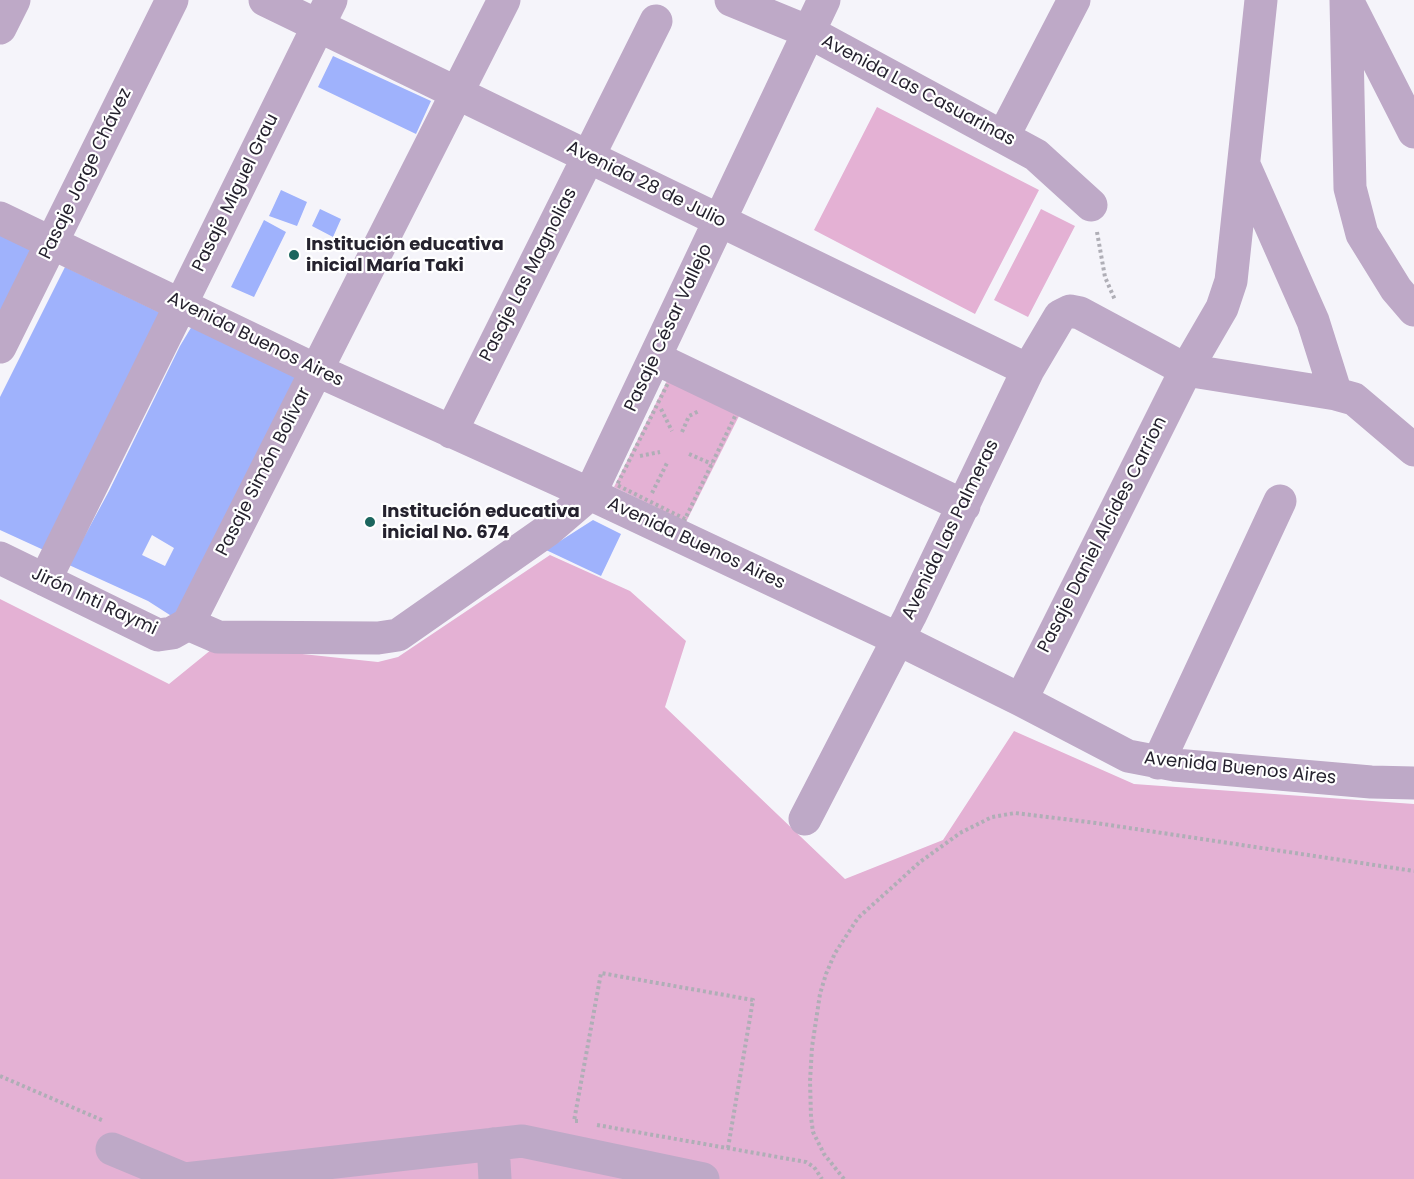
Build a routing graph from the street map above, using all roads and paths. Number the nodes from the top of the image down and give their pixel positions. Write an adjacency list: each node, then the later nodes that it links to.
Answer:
1 (14, 0): 12 (street)
2 (172, 0): 22 (street, Pasaje Jorge Chávez)
3 (265, 0): 10 (street, Avenida 28 de Julio)
4 (504, 0): 14 (street, Pasaje Simón Bolívar)
5 (730, 0): 13 (street, Avenida Las Casuarinas)
6 (824, 0): 13 (street, Pasaje César Vallejo)
7 (1074, 0): 16 (street)
8 (1261, 0): 18 (street, Pasaje Daniel Alcides Carrion)
9 (1347, 0): 15 (street); 24 (street)
10 (325, 13): 14 (street, Avenida 28 de Julio); 23 (street, Pasaje Miguel Grau)
11 (656, 21): 17 (street, Pasaje Las Magnolias)
12 (0, 28)
13 (809, 32): 16 (street, Avenida Las Casuarinas); 21 (street, Pasaje César Vallejo)
14 (457, 93): 17 (street, Avenida 28 de Julio); 28 (street, Pasaje Simón Bolívar)
15 (1414, 132)
16 (1003, 137): 19 (street, Avenida Las Casuarinas)
17 (589, 158): 21 (street, Avenida 28 de Julio); 34 (street, Pasaje Las Magnolias)
18 (1244, 164): 30 (street, Pasaje Daniel Alcides Carrion); 31 (street)
19 (1092, 205): 25 (path)
20 (0, 218): 22 (street, Avenida Buenos Aires)
21 (720, 221): 27 (street, Pasaje César Vallejo); 29 (street, Avenida 28 de Julio)
22 (52, 243): 23 (street, Avenida Buenos Aires); 26 (street, Pasaje Jorge Chávez)
23 (181, 305): 28 (street, Avenida Buenos Aires); 46 (street, Pasaje Miguel Grau)
24 (1414, 309)
25 (1134, 343): 29 (street, Avenida Las Palmeras); 30 (street)
26 (0, 347)
27 (655, 358): 41 (street, Pasaje César Vallejo); 44 (street)
28 (316, 370): 34 (street, Avenida Buenos Aires); 47 (street, Pasaje Simón Bolívar)
29 (1028, 370): 44 (street, Avenida Las Palmeras)
30 (1186, 370): 31 (street); 49 (street, Pasaje Daniel Alcides Carrion)
31 (1336, 394): 35 (street)
32 (658, 403): 33 (path); 38 (path); 40 (path)
33 (672, 431)
34 (451, 432): 41 (street, Avenida Buenos Aires)
35 (1414, 450)
36 (660, 452): 38 (path)
37 (689, 454): 40 (path)
38 (631, 458): 42 (path)
39 (668, 461): 42 (path)
40 (712, 464): 42 (path)
41 (590, 494): 47 (street); 48 (street, Avenida Buenos Aires)
42 (648, 501)
43 (1280, 501): 50 (street)
44 (964, 506): 48 (street, Avenida Las Palmeras)
45 (0, 558): 46 (street, Jirón Inti Raymi)
46 (45, 580): 47 (street, Jirón Inti Raymi)
47 (188, 624)
48 (898, 639): 49 (street, Avenida Buenos Aires); 52 (street, Avenida Las Palmeras)
49 (1021, 700): 50 (street, Avenida Buenos Aires)
50 (1158, 763): 51 (street, Avenida Buenos Aires)
51 (1414, 783)
52 (805, 819)
53 (1414, 871): 64 (path)
54 (0, 1076): 57 (path)
55 (585, 1123): 59 (path)
56 (596, 1125): 59 (path)
57 (111, 1136): 60 (street)
58 (493, 1144): 60 (street); 61 (street); 62 (street)
59 (728, 1148): 63 (path)
60 (184, 1179)
61 (495, 1179)
62 (703, 1179)
63 (822, 1179)
64 (844, 1179)

